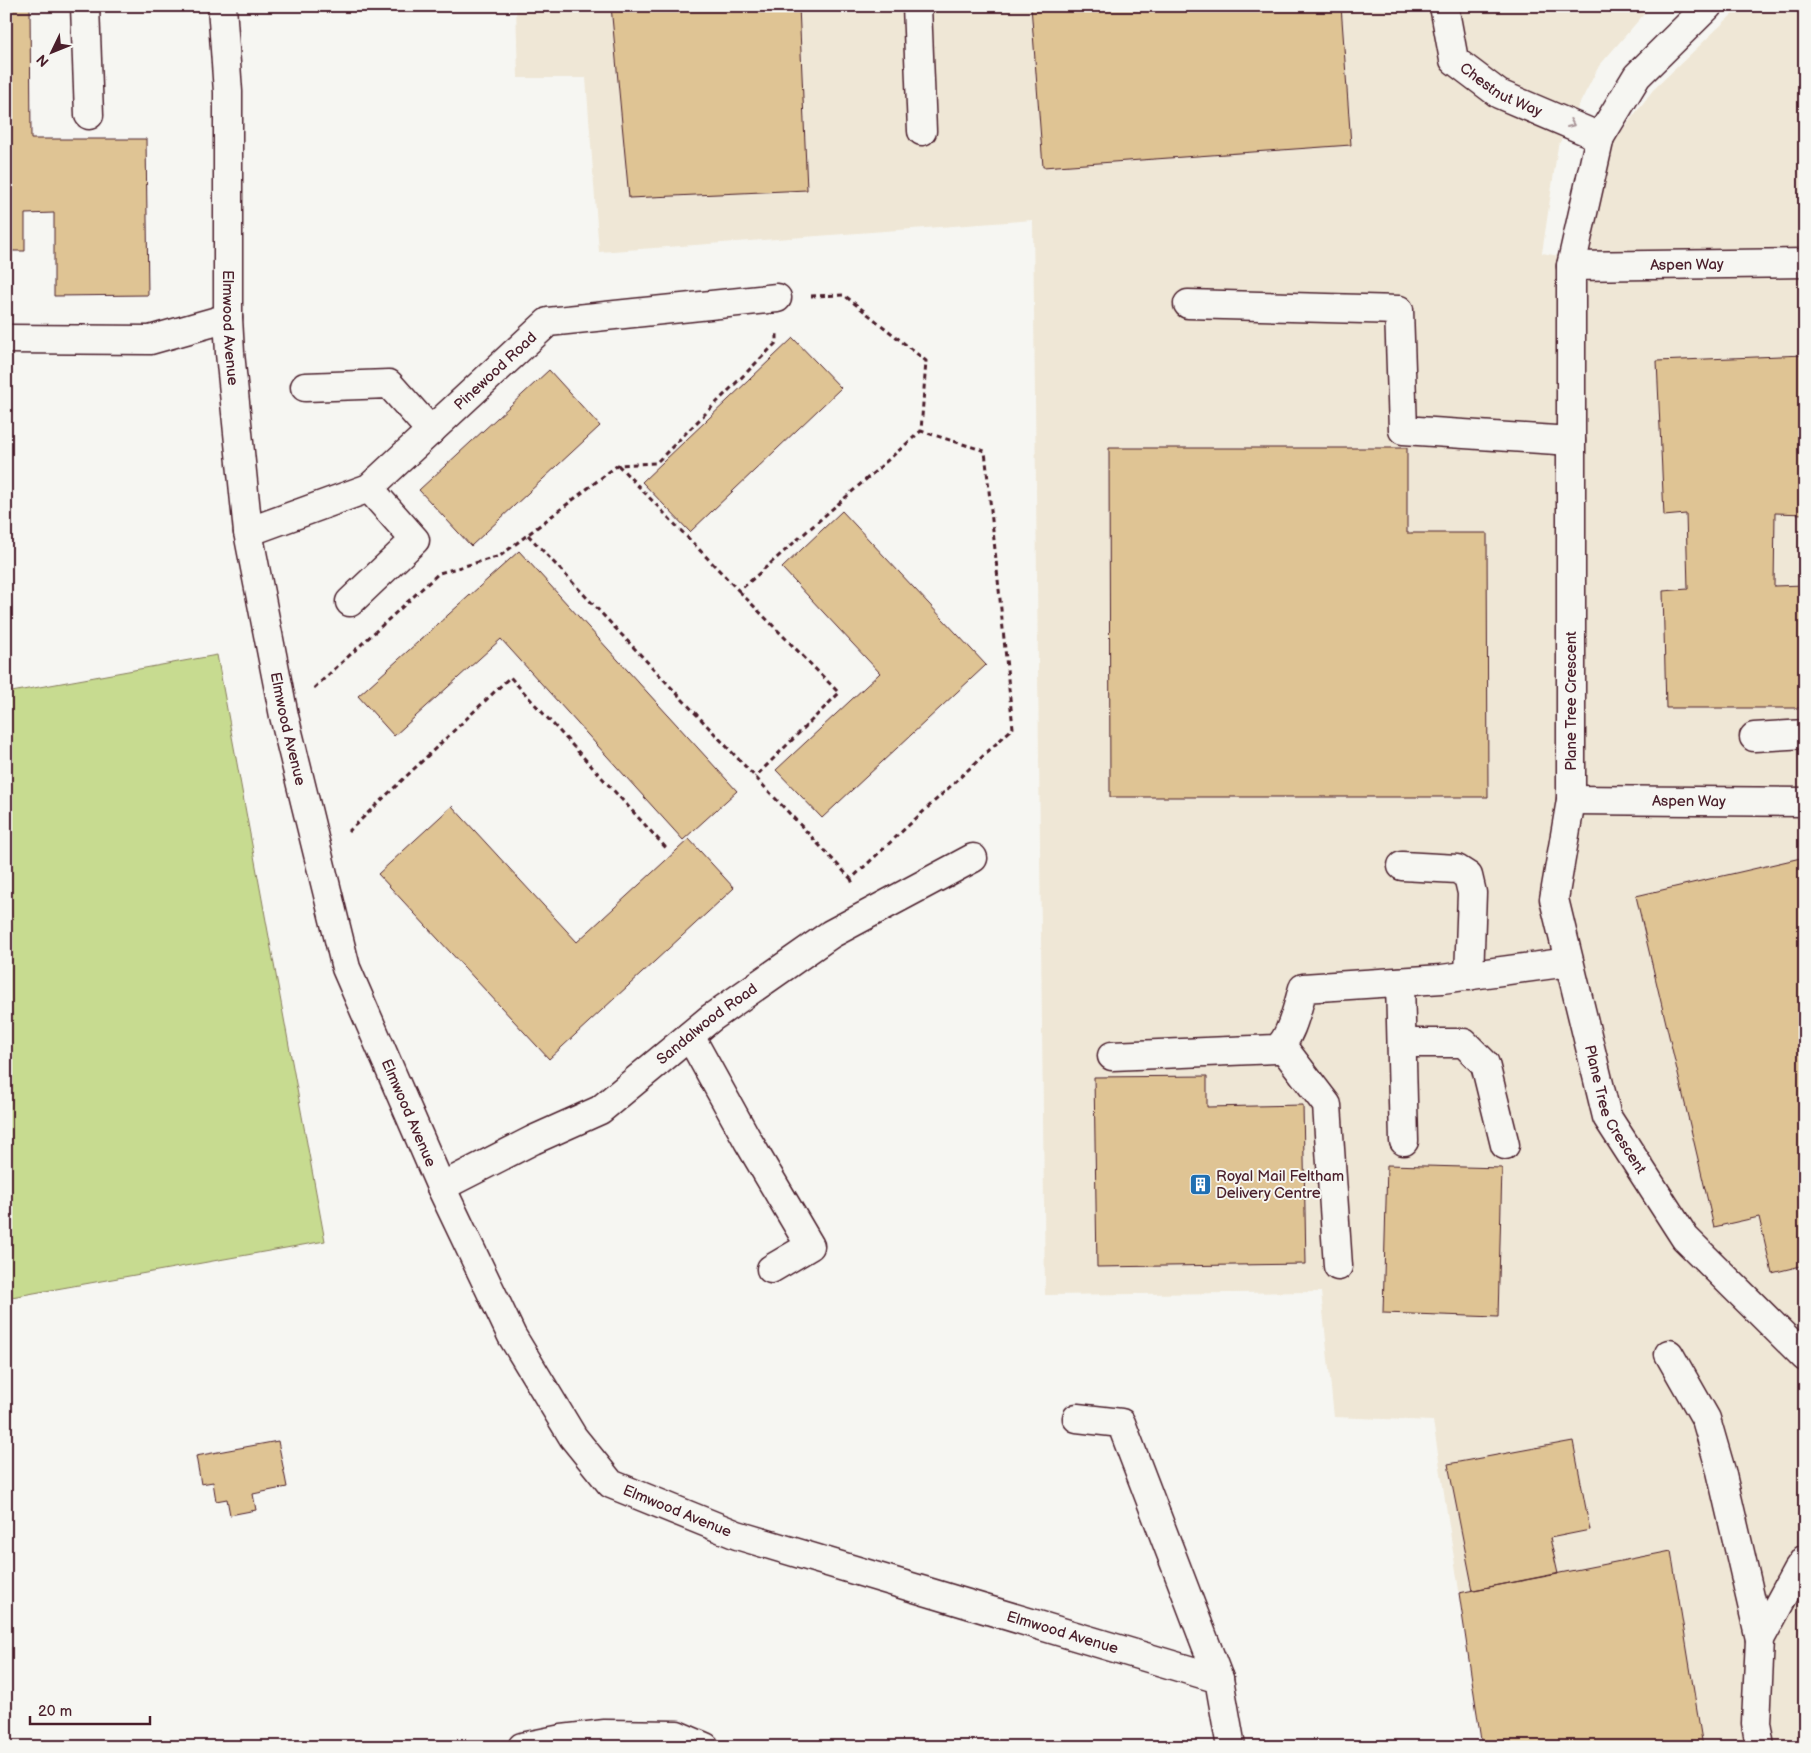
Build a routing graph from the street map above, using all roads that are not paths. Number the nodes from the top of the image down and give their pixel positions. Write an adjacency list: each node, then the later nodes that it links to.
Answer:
1 (85, 6): 6 (street)
2 (222, 6): 13 (street, Elmwood Avenue)
3 (917, 6): 7 (street)
4 (1444, 6): 8 (street, Chestnut Way, one-way to 8)
5 (1708, 6): 8 (street, Plane Tree Crescent)
6 (89, 115)
7 (922, 131)
8 (1600, 137): 10 (street, Plane Tree Crescent)
9 (1805, 263): 10 (street, Aspen Way)
10 (1571, 266): 17 (street, Plane Tree Crescent)
11 (777, 298): 16 (street, Pinewood Road)
12 (1188, 304): 17 (street)
13 (228, 318): 14 (street); 19 (street, Elmwood Avenue)
14 (6, 340)
15 (305, 387): 16 (street)
16 (431, 431): 18 (street, Pinewood Road)
17 (1571, 441): 23 (street, Plane Tree Crescent)
18 (369, 488): 19 (street, Pinewood Road); 20 (street)
19 (248, 532): 36 (street, Elmwood Avenue)
20 (350, 602)
21 (1805, 734): 22 (street)
22 (1754, 736)
23 (1571, 800): 24 (street, Aspen Way); 27 (street, Plane Tree Crescent)
24 (1805, 802)
25 (973, 858): 30 (street, Sandalwood Road)
26 (1402, 866): 28 (street)
27 (1569, 962): 28 (street); 40 (street, Plane Tree Crescent)
28 (1469, 976): 29 (street)
29 (1400, 982): 31 (street); 32 (street)
30 (690, 1036): 36 (street, Sandalwood Road); 38 (street)
31 (1402, 1043): 34 (street); 35 (street)
32 (1282, 1046): 33 (street); 37 (street)
33 (1112, 1056)
34 (1404, 1141)
35 (1505, 1145)
36 (441, 1187): 44 (street, Elmwood Avenue)
37 (1338, 1266)
38 (771, 1269)
39 (1669, 1354): 43 (street)
40 (1805, 1357)
41 (1077, 1418): 44 (street)
42 (1805, 1559): 43 (street)
43 (1760, 1639): 48 (street)
44 (1219, 1679): 47 (street)
45 (522, 1747): 46 (street)
46 (705, 1747)
47 (1231, 1747)
48 (1760, 1747)

